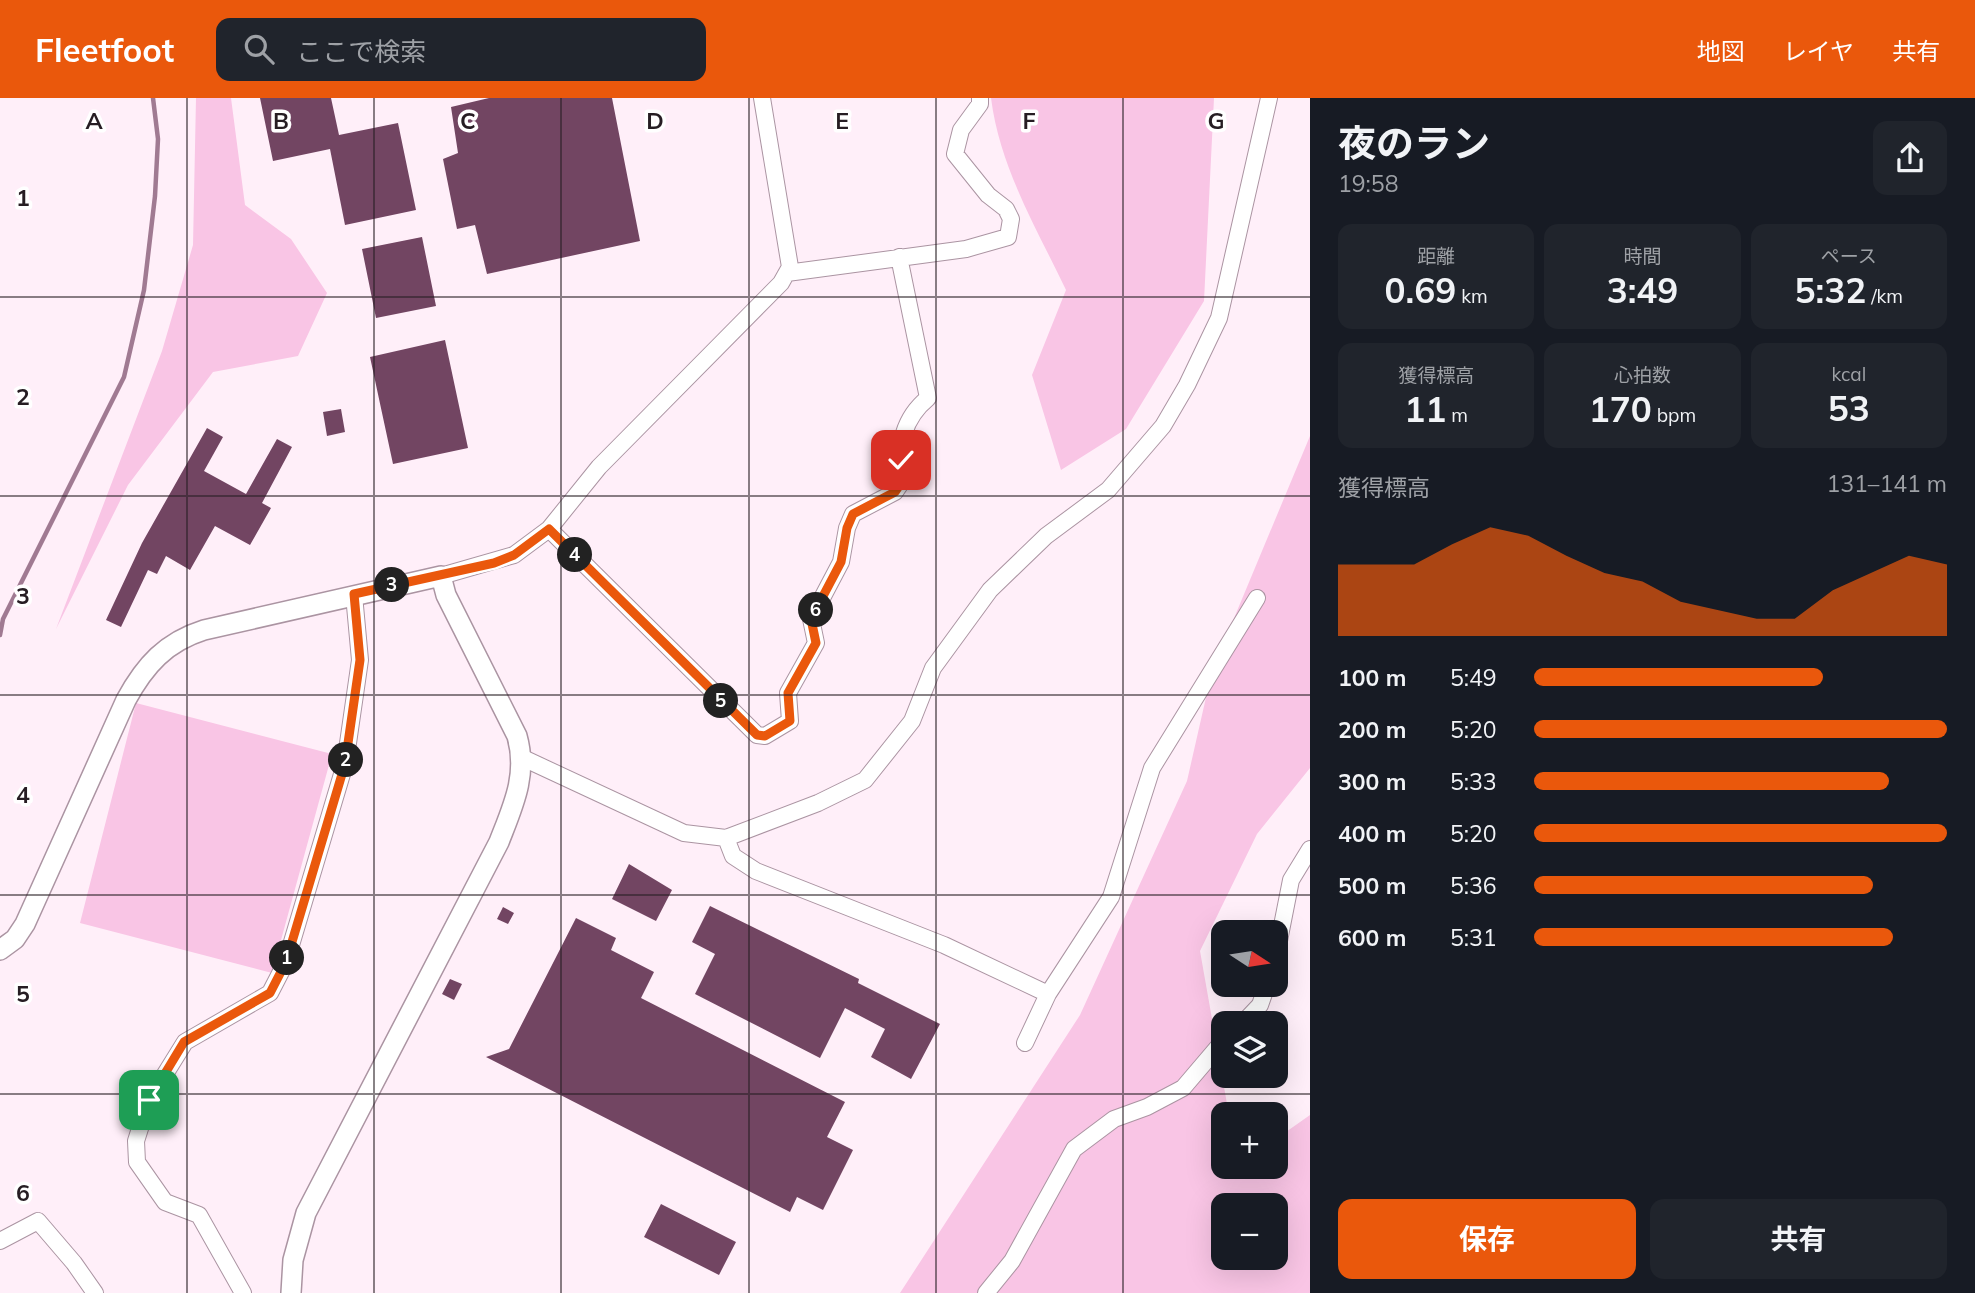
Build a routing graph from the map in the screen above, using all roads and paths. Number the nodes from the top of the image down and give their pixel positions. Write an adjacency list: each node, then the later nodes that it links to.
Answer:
1 (762, 98): 5 (street)
2 (980, 98): 4 (street)
3 (1269, 98): 11 (street)
4 (899, 257): 5 (street); 6 (street)
5 (787, 272): 6 (street)
6 (549, 529): 7 (street)
7 (441, 576): 8 (street); 10 (street)
8 (354, 594): 14 (street); 20 (street)
9 (1257, 598): 15 (street)
10 (523, 758): 11 (street); 21 (street)
11 (726, 838): 15 (street)
12 (1310, 849): 13 (street)
13 (1284, 920)
14 (0, 950)
15 (1048, 994): 16 (street)
16 (1025, 1042)
17 (1211, 1055): 22 (street)
18 (0, 1241): 19 (street)
19 (95, 1293)
20 (243, 1293)
21 (291, 1293)
22 (986, 1293)

